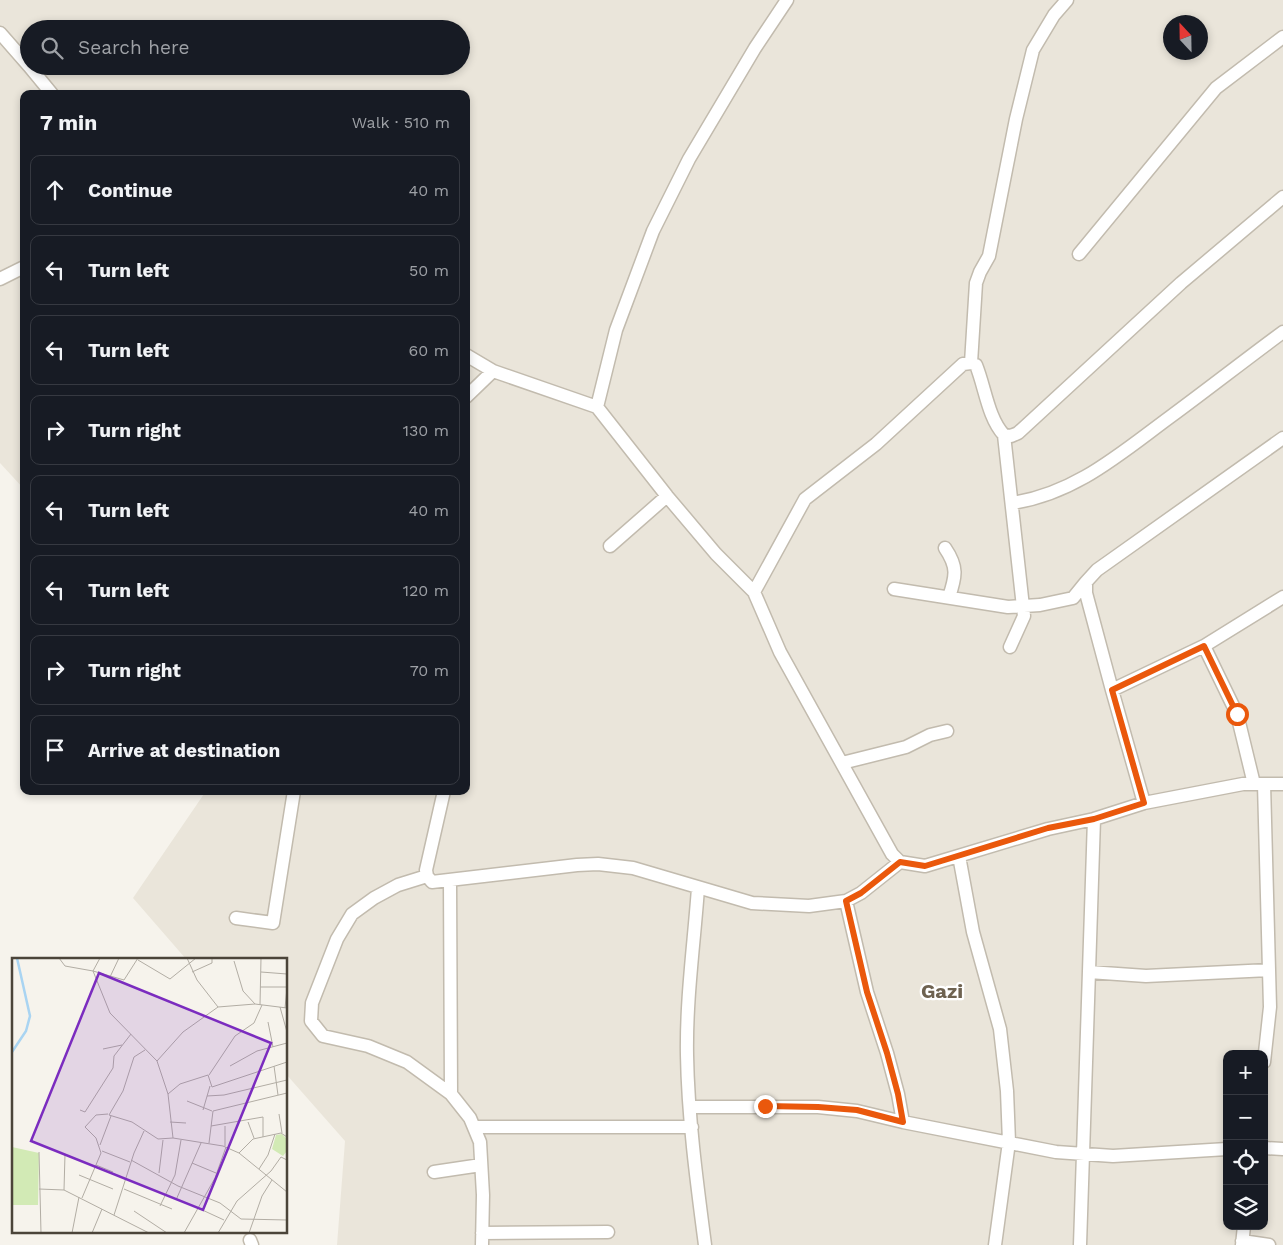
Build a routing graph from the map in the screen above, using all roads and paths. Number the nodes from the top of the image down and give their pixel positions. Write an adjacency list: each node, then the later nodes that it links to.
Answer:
1 (787, 0): 17 (street)
2 (1067, 0): 14 (street)
3 (0, 32): 5 (street)
4 (1283, 37): 9 (street)
5 (20, 55)
6 (36, 75): 7 (street)
7 (49, 90)
8 (1283, 197): 18 (street)
9 (1079, 254)
10 (20, 269): 11 (street)
11 (0, 279)
12 (1283, 332): 21 (street)
13 (470, 357): 15 (street)
14 (971, 363): 18 (street); 26 (street)
15 (493, 371): 16 (street); 17 (street)
16 (470, 393)
17 (597, 407): 20 (street)
18 (1004, 435): 21 (street)
19 (1283, 438): 24 (street)
20 (667, 496): 22 (street); 26 (street)
21 (1012, 503): 29 (street)
22 (610, 546)
23 (945, 548): 27 (street)
24 (1086, 582): 29 (street); 32 (street)
25 (894, 589): 27 (street)
26 (754, 592): 34 (street)
27 (949, 597): 29 (street)
28 (1283, 597): 31 (street)
29 (1024, 606): 30 (street)
30 (1010, 646)
31 (1204, 646): 32 (street); 35 (street)
32 (1112, 690): 39 (street)
33 (947, 731): 34 (street)
34 (842, 763): 42 (street)
35 (1259, 784): 36 (street); 39 (street); 48 (street)
36 (1283, 784)
37 (293, 795): 47 (street)
38 (443, 795): 43 (street)
39 (1144, 803): 40 (street)
40 (1094, 819): 41 (street); 49 (street)
41 (959, 856): 42 (street); 56 (street)
42 (900, 862): 46 (street)
43 (427, 876): 44 (street); 51 (street)
44 (450, 880): 45 (street); 51 (street)
45 (698, 888): 46 (street); 52 (street)
46 (846, 901): 53 (street)
47 (236, 918)
48 (1269, 970): 49 (street); 50 (street)
49 (1089, 972): 60 (street)
50 (1265, 1050)
51 (451, 1094): 54 (street)
52 (690, 1107): 53 (street); 55 (street)
53 (903, 1122): 56 (street)
54 (474, 1127): 55 (street); 61 (street)
55 (692, 1127): 67 (street)
56 (1009, 1142): 60 (street); 68 (street)
57 (1268, 1148): 59 (street)
58 (1223, 1149): 60 (street)
59 (1283, 1149)
60 (1083, 1154): 69 (street)
61 (481, 1165): 62 (street); 65 (street)
62 (434, 1172)
63 (1244, 1230): 66 (street)
64 (608, 1232): 65 (street)
65 (482, 1239)
66 (1242, 1243): 70 (street)
67 (705, 1245)
68 (995, 1245)
69 (1080, 1245)
70 (1268, 1245)

